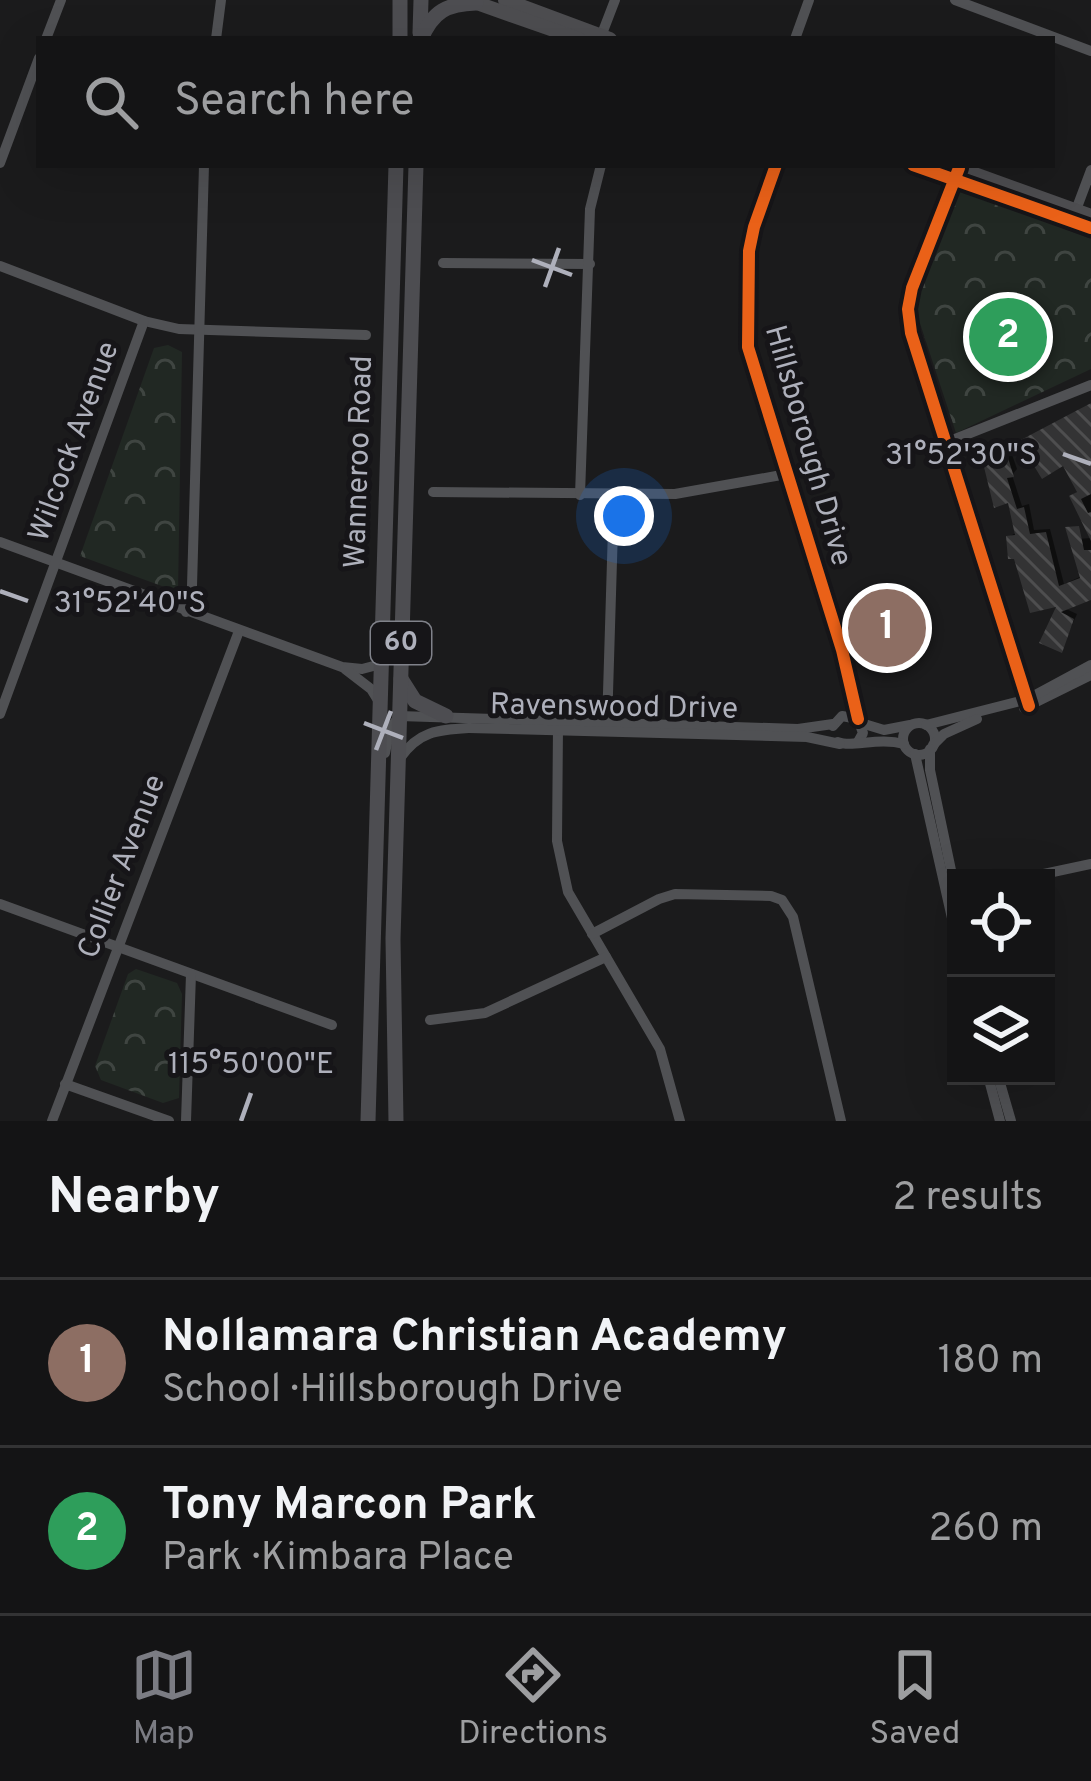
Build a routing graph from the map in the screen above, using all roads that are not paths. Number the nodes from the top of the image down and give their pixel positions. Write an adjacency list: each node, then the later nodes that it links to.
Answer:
1 (61, 0): 11 (street)
2 (221, 0): 12 (street)
3 (400, 0): 13 (highway)
4 (421, 0): 14 (highway)
5 (505, 0): 17 (main road)
6 (615, 0): 18 (street)
7 (809, 0): 19 (street)
8 (955, 0): 10 (street)
9 (472, 1): 15 (highway); 16 (main road)
10 (980, 4): 20 (street)
11 (47, 36)
12 (216, 36)
13 (400, 36)
14 (420, 36)
15 (422, 36)
16 (571, 36)
17 (599, 36)
18 (605, 36)
19 (796, 36)
20 (1091, 51)
21 (36, 66): 22 (street)
22 (0, 163)
23 (204, 168): 36 (street)
24 (396, 168): 48 (highway, Wanneroo Road / 60)
25 (416, 168): 53 (highway, Wanneroo Road / 60)
26 (600, 168): 33 (street)
27 (775, 168): 40 (street, Hillsborough Drive)
28 (1091, 170): 30 (street)
29 (954, 171): 30 (main road); 39 (street)
30 (1080, 216): 31 (main road)
31 (1091, 228)
32 (443, 262): 33 (street)
33 (590, 264): 42 (street)
34 (0, 266): 35 (street)
35 (144, 321): 36 (street); 45 (street, Wilcock Avenue)
36 (199, 330): 37 (street); 46 (street)
37 (366, 335)
38 (1091, 385): 39 (street)
39 (945, 443): 55 (street)
40 (787, 474): 43 (street); 51 (street, Hillsborough Drive)
41 (433, 492): 42 (street)
42 (580, 495): 43 (street)
43 (614, 496): 64 (street)
44 (0, 542): 45 (street)
45 (56, 564): 46 (street); 56 (street, Wilcock Avenue)
46 (186, 612): 47 (street)
47 (238, 631): 50 (street); 78 (street, Collier Avenue)
48 (381, 664): 50 (street); 54 (highway, Wanneroo Road / 60)
49 (1091, 665): 55 (street)
50 (342, 667): 54 (street)
51 (845, 669): 59 (street, Hillsborough Drive); 60 (street, Hillsborough Drive)
52 (1091, 675): 55 (street)
53 (400, 676): 57 (highway, Wanneroo Road / 60); 58 (highway)
54 (380, 703): 71 (highway, Wanneroo Road / 60)
55 (1028, 703): 63 (street); 68 (street)
56 (0, 715)
57 (399, 716): 58 (street, Ravenswood Drive); 70 (highway, Wanneroo Road / 60); 71 (street)
58 (446, 716): 61 (street, Ravenswood Drive)
59 (835, 721): 60 (street); 64 (street, Ravenswood Drive); 66 (street)
60 (859, 721): 62 (street); 65 (street)
61 (558, 725): 64 (street, Ravenswood Drive); 70 (street, Ravenswood Drive); 77 (street)
62 (910, 725): 63 (street); 67 (street)
63 (926, 725): 68 (street)
64 (607, 727): 66 (street, Ravenswood Drive)
65 (857, 742): 66 (street); 67 (street)
66 (840, 744)
67 (904, 744): 69 (street)
68 (932, 747): 69 (street); 74 (street)
69 (915, 754): 73 (street)
70 (398, 760): 90 (highway, Wanneroo Road / 60)
71 (377, 792): 89 (highway, Wanneroo Road / 60)
72 (1091, 864): 75 (street)
73 (947, 869)
74 (949, 869)
75 (1055, 872)
76 (0, 904): 78 (street)
77 (592, 934): 79 (street); 92 (street)
78 (118, 947): 80 (street); 83 (street, Collier Avenue)
79 (606, 957): 81 (street); 91 (street)
80 (191, 974): 82 (street); 88 (street)
81 (430, 1020)
82 (332, 1025)
83 (65, 1084): 86 (street, Collier Avenue); 87 (street)
84 (990, 1085): 93 (street)
85 (1001, 1085): 94 (street)
86 (52, 1121)
87 (169, 1121)
88 (186, 1121)
89 (368, 1121)
90 (396, 1121)
91 (680, 1121)
92 (841, 1121)
93 (1000, 1121)
94 (1011, 1121)

